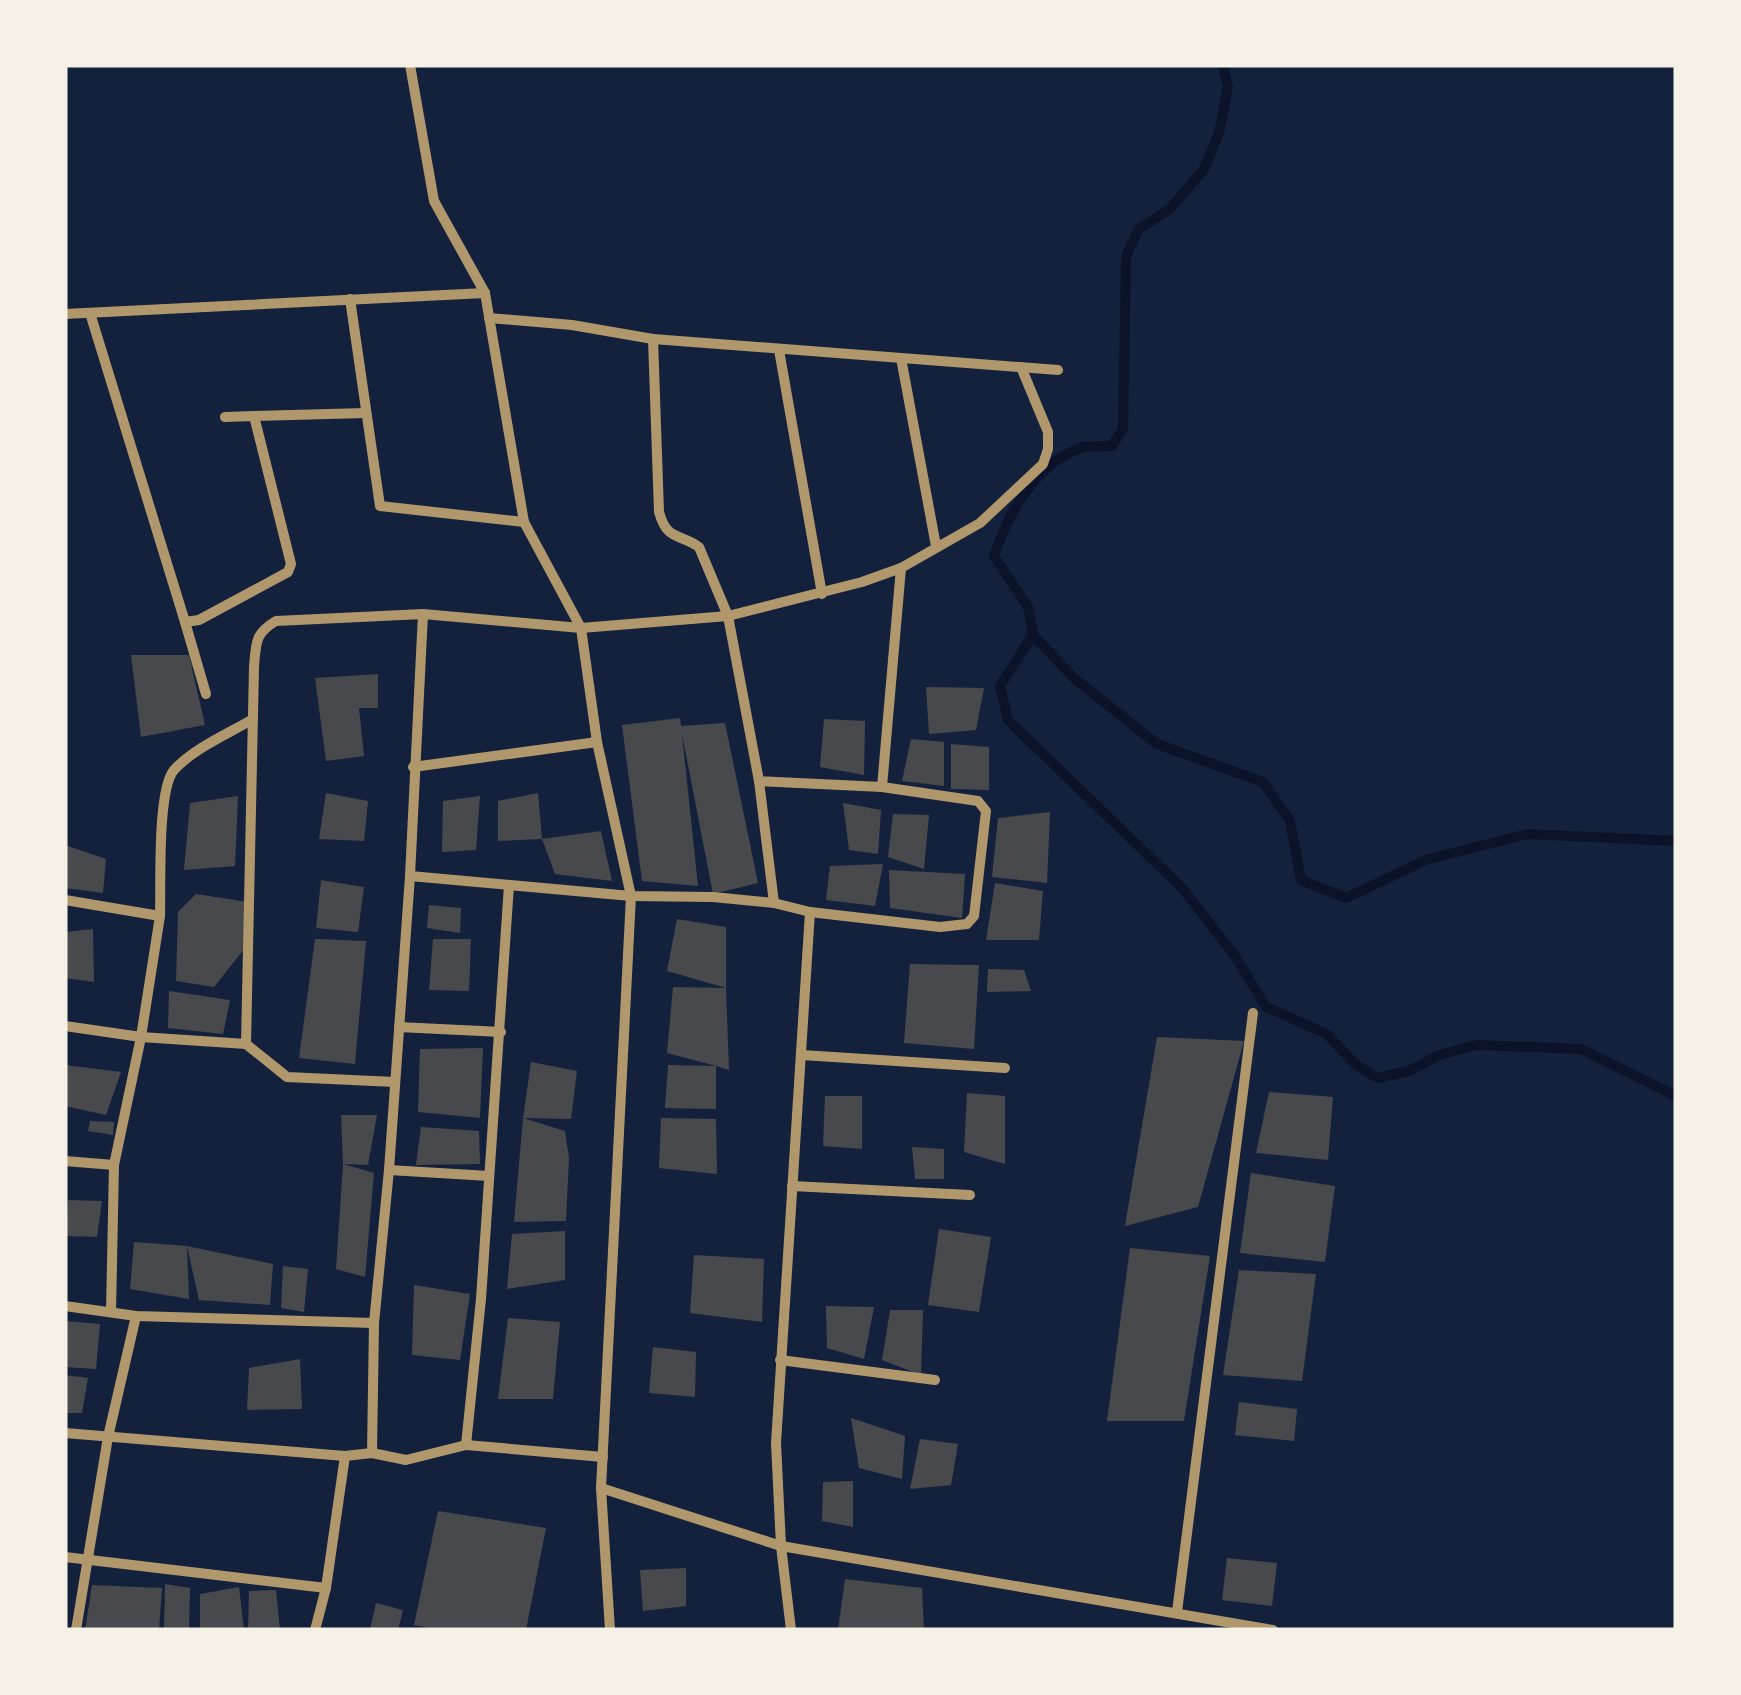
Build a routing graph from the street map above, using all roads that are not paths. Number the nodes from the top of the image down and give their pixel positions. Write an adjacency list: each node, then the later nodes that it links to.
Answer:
1 (410, 65): 2 (street)
2 (484, 292): 3 (street); 6 (street)
3 (350, 299): 4 (street); 12 (street)
4 (90, 313): 5 (street); 21 (street)
5 (65, 314)
6 (490, 318): 7 (street); 15 (street)
7 (653, 339): 8 (street); 20 (street)
8 (779, 350): 9 (street); 18 (street)
9 (900, 358): 10 (street); 16 (street)
10 (1021, 367): 11 (street); 16 (street)
11 (1058, 370)
12 (366, 413): 13 (street); 15 (street)
13 (254, 416): 14 (street); 21 (street)
14 (225, 418)
15 (524, 522): 22 (street)
16 (936, 546): 17 (street)
17 (900, 568): 18 (street); 28 (street)
18 (822, 594): 20 (street)
19 (423, 614): 22 (street); 24 (street); 26 (street)
20 (728, 616): 22 (street); 27 (street)
21 (185, 622): 23 (street)
22 (581, 628): 25 (street)
23 (206, 694)
24 (253, 719): 35 (street); 41 (street)
25 (596, 742): 26 (street); 31 (street)
26 (413, 767): 29 (street)
27 (759, 781): 28 (street); 33 (street)
28 (882, 787): 34 (street)
29 (410, 876): 30 (street); 38 (street)
30 (509, 885): 31 (street); 39 (street)
31 (631, 896): 33 (street); 62 (street)
32 (65, 900): 35 (street)
33 (774, 903): 34 (street)
34 (810, 912): 42 (street)
35 (160, 916): 40 (street)
36 (1252, 1013): 68 (street)
37 (65, 1026): 40 (street)
38 (399, 1027): 39 (street); 44 (street)
39 (500, 1032): 48 (street)
40 (141, 1036): 41 (street); 46 (street)
41 (246, 1044): 44 (street)
42 (802, 1055): 43 (street); 49 (street)
43 (1006, 1068)
44 (394, 1082): 47 (street)
45 (65, 1161): 46 (street)
46 (114, 1165): 52 (street)
47 (389, 1170): 48 (street); 54 (street)
48 (489, 1176): 59 (street)
49 (792, 1186): 50 (street); 55 (street)
50 (970, 1195)
51 (65, 1306): 52 (street)
52 (111, 1312): 53 (street)
53 (136, 1316): 54 (street); 58 (street)
54 (374, 1323): 60 (street)
55 (780, 1360): 56 (street); 64 (street)
56 (935, 1380)
57 (65, 1433): 58 (street)
58 (108, 1437): 61 (street); 66 (street)
59 (466, 1445): 60 (street); 62 (street)
60 (372, 1453): 61 (street)
61 (345, 1456): 67 (street)
62 (602, 1457): 63 (street)
63 (601, 1488): 64 (street); 71 (street)
64 (781, 1546): 68 (street); 72 (street)
65 (65, 1557): 66 (street)
66 (88, 1560): 67 (street); 69 (street)
67 (326, 1588): 70 (street)
68 (1177, 1612): 73 (street)
69 (76, 1630)
70 (316, 1630)
71 (610, 1630)
72 (791, 1630)
73 (1273, 1630)

